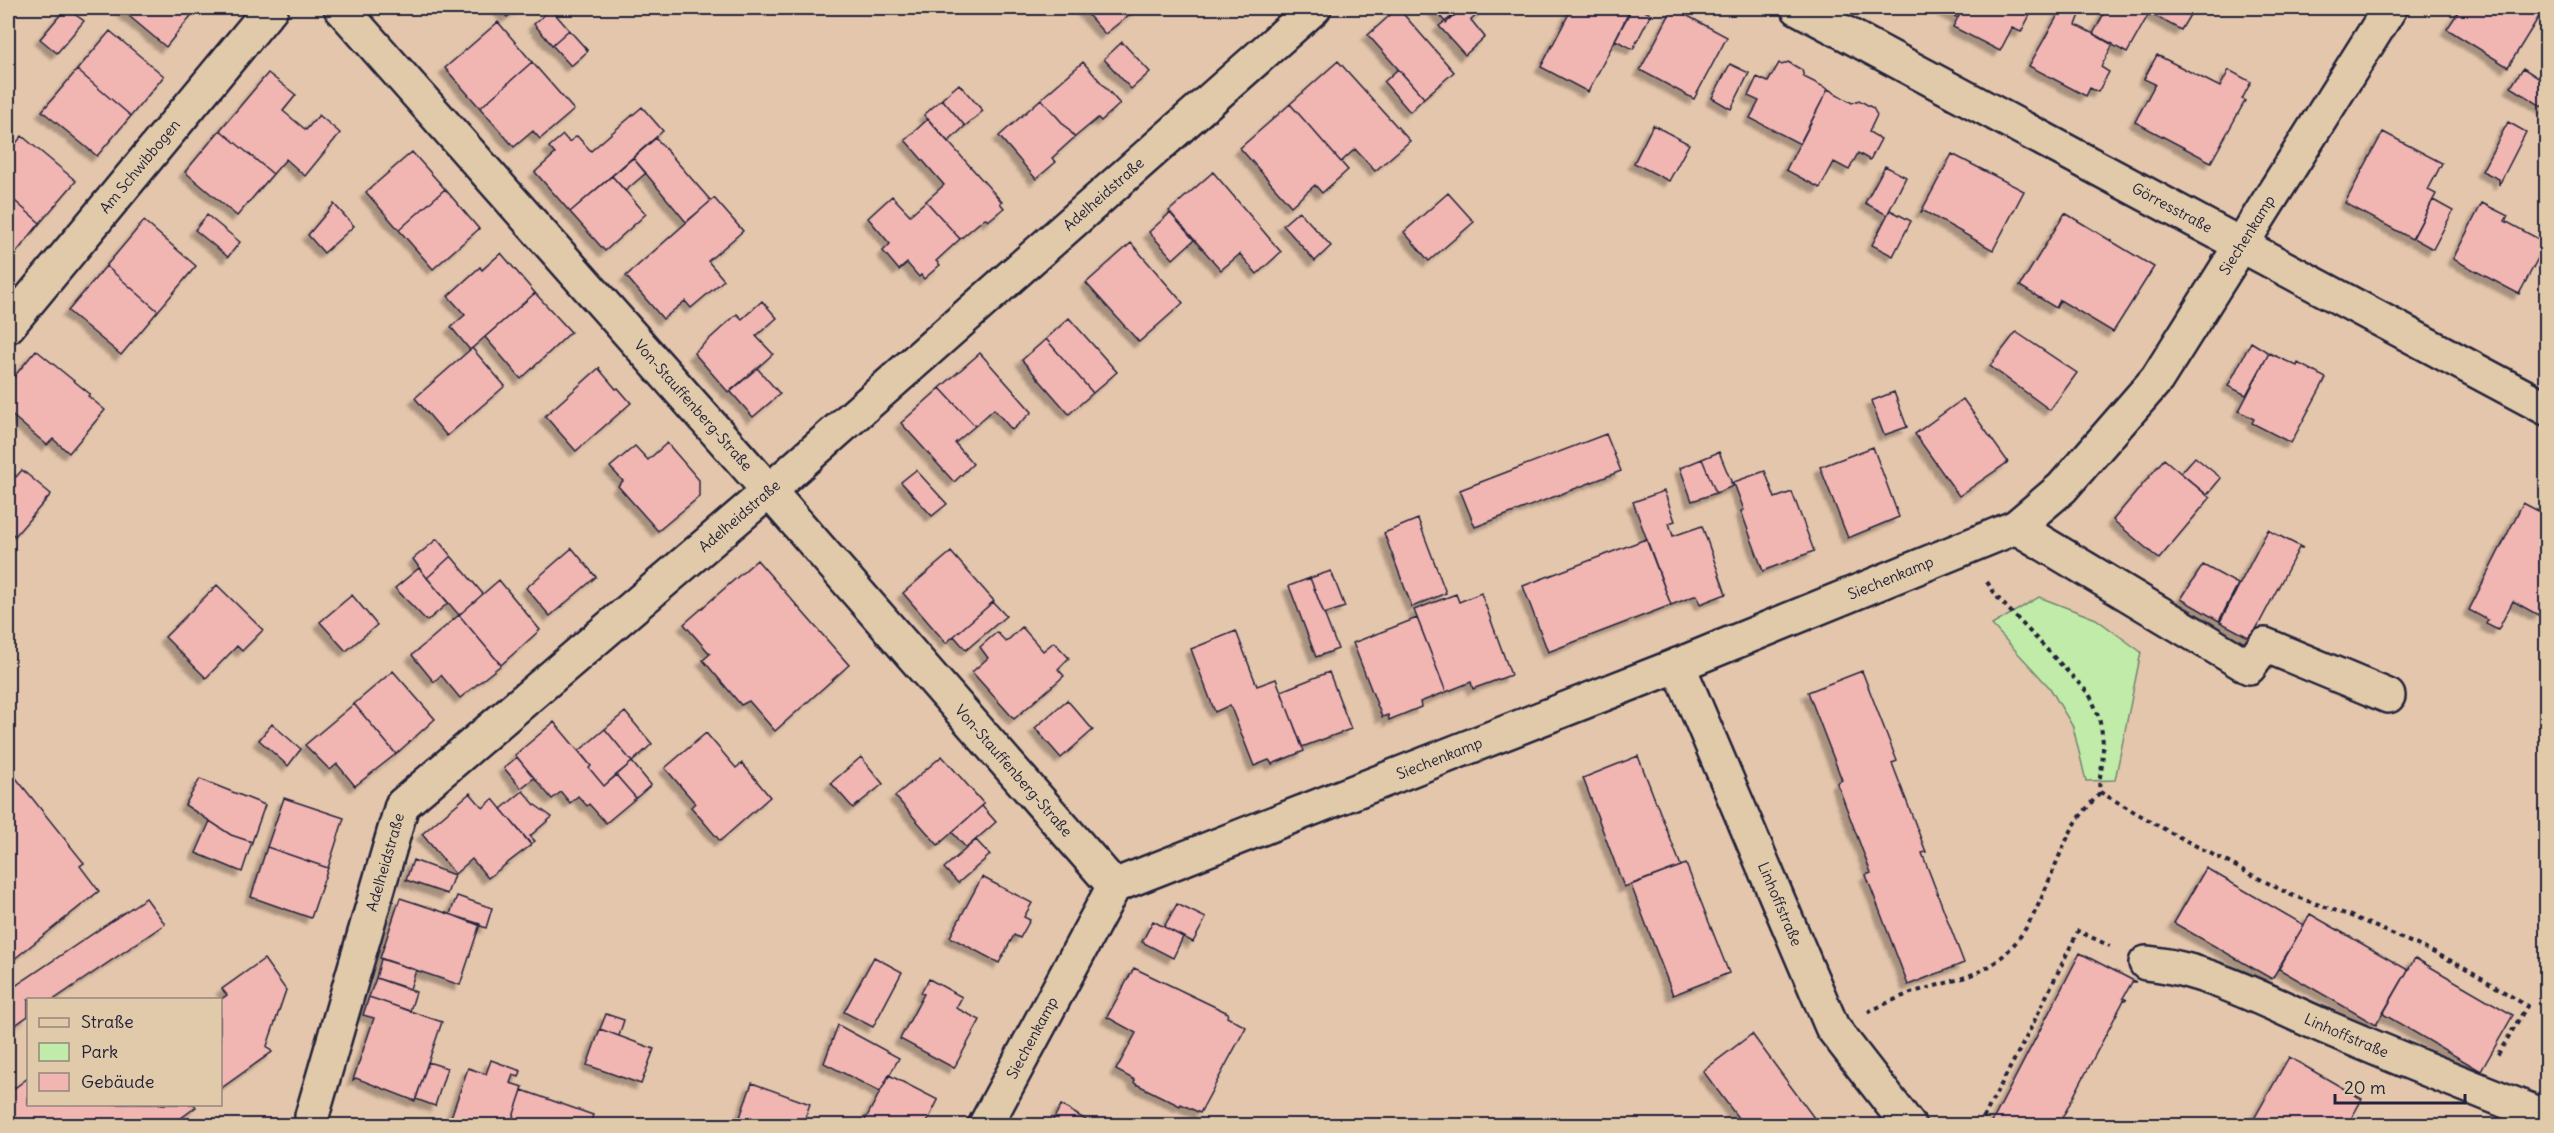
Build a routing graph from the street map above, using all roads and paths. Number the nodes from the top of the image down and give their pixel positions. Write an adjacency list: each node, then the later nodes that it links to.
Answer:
1 (271, 8): 7 (street, Am Schwibbogen)
2 (341, 8): 9 (street, Von-Stauffenberg-Straße)
3 (1314, 8): 9 (street, Adelheidstraße)
4 (1798, 8): 6 (street, Görresstraße)
5 (2390, 8): 6 (street, Siechenkamp)
6 (2240, 246): 8 (street, Görresstraße); 10 (street, Siechenkamp)
7 (8, 326)
8 (2547, 408)
9 (769, 491): 15 (street, Von-Stauffenberg-Straße); 20 (street, Adelheidstraße)
10 (2016, 527): 11 (street, Siechenkamp); 13 (street)
11 (1968, 548): 12 (street, Siechenkamp); 14 (path)
12 (1678, 665): 15 (street, Siechenkamp); 17 (street, Linhoffstraße)
13 (2388, 696)
14 (2100, 792): 17 (path); 18 (path)
15 (1114, 886): 21 (street, Siechenkamp)
16 (2146, 963): 18 (street, Linhoffstraße); 23 (path)
17 (1832, 1027): 22 (street, Linhoffstraße)
18 (2477, 1090): 19 (street, Linhoffstraße)
19 (2547, 1117)
20 (316, 1122)
21 (985, 1125)
22 (1909, 1125)
23 (1979, 1125)

